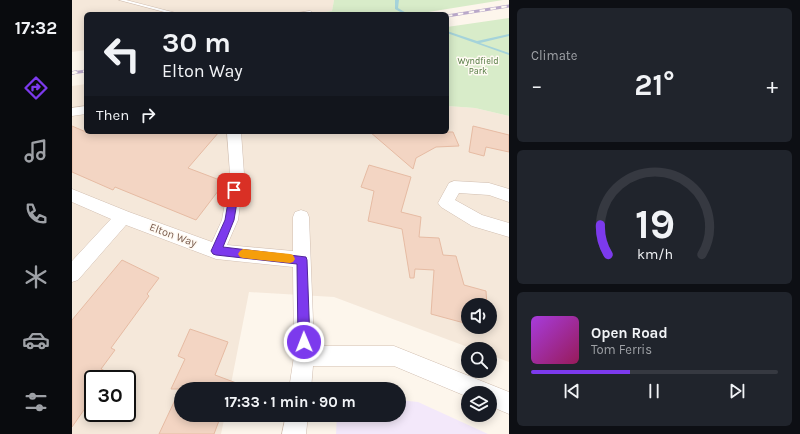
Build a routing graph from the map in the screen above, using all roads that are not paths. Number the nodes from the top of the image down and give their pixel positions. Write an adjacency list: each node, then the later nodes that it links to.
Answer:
1 (120, 0): 2 (lane)
2 (158, 9): 3 (lane); 4 (lane)
3 (154, 12)
4 (170, 12)
5 (84, 110): 6 (street)
6 (72, 112)
7 (234, 134): 13 (street)
8 (72, 195): 10 (street, Elton Way)
9 (509, 196): 12 (street)
10 (123, 217): 13 (street, Elton Way); 15 (street)
11 (301, 217): 14 (street)
12 (509, 230)
13 (216, 251): 14 (street, Elton Way)
14 (302, 260): 16 (street)
15 (72, 274)
16 (304, 356): 17 (street); 18 (street)
17 (301, 382)
18 (467, 386)
19 (497, 399): 20 (street)
20 (509, 403)
21 (296, 422): 22 (street)
22 (294, 434)

